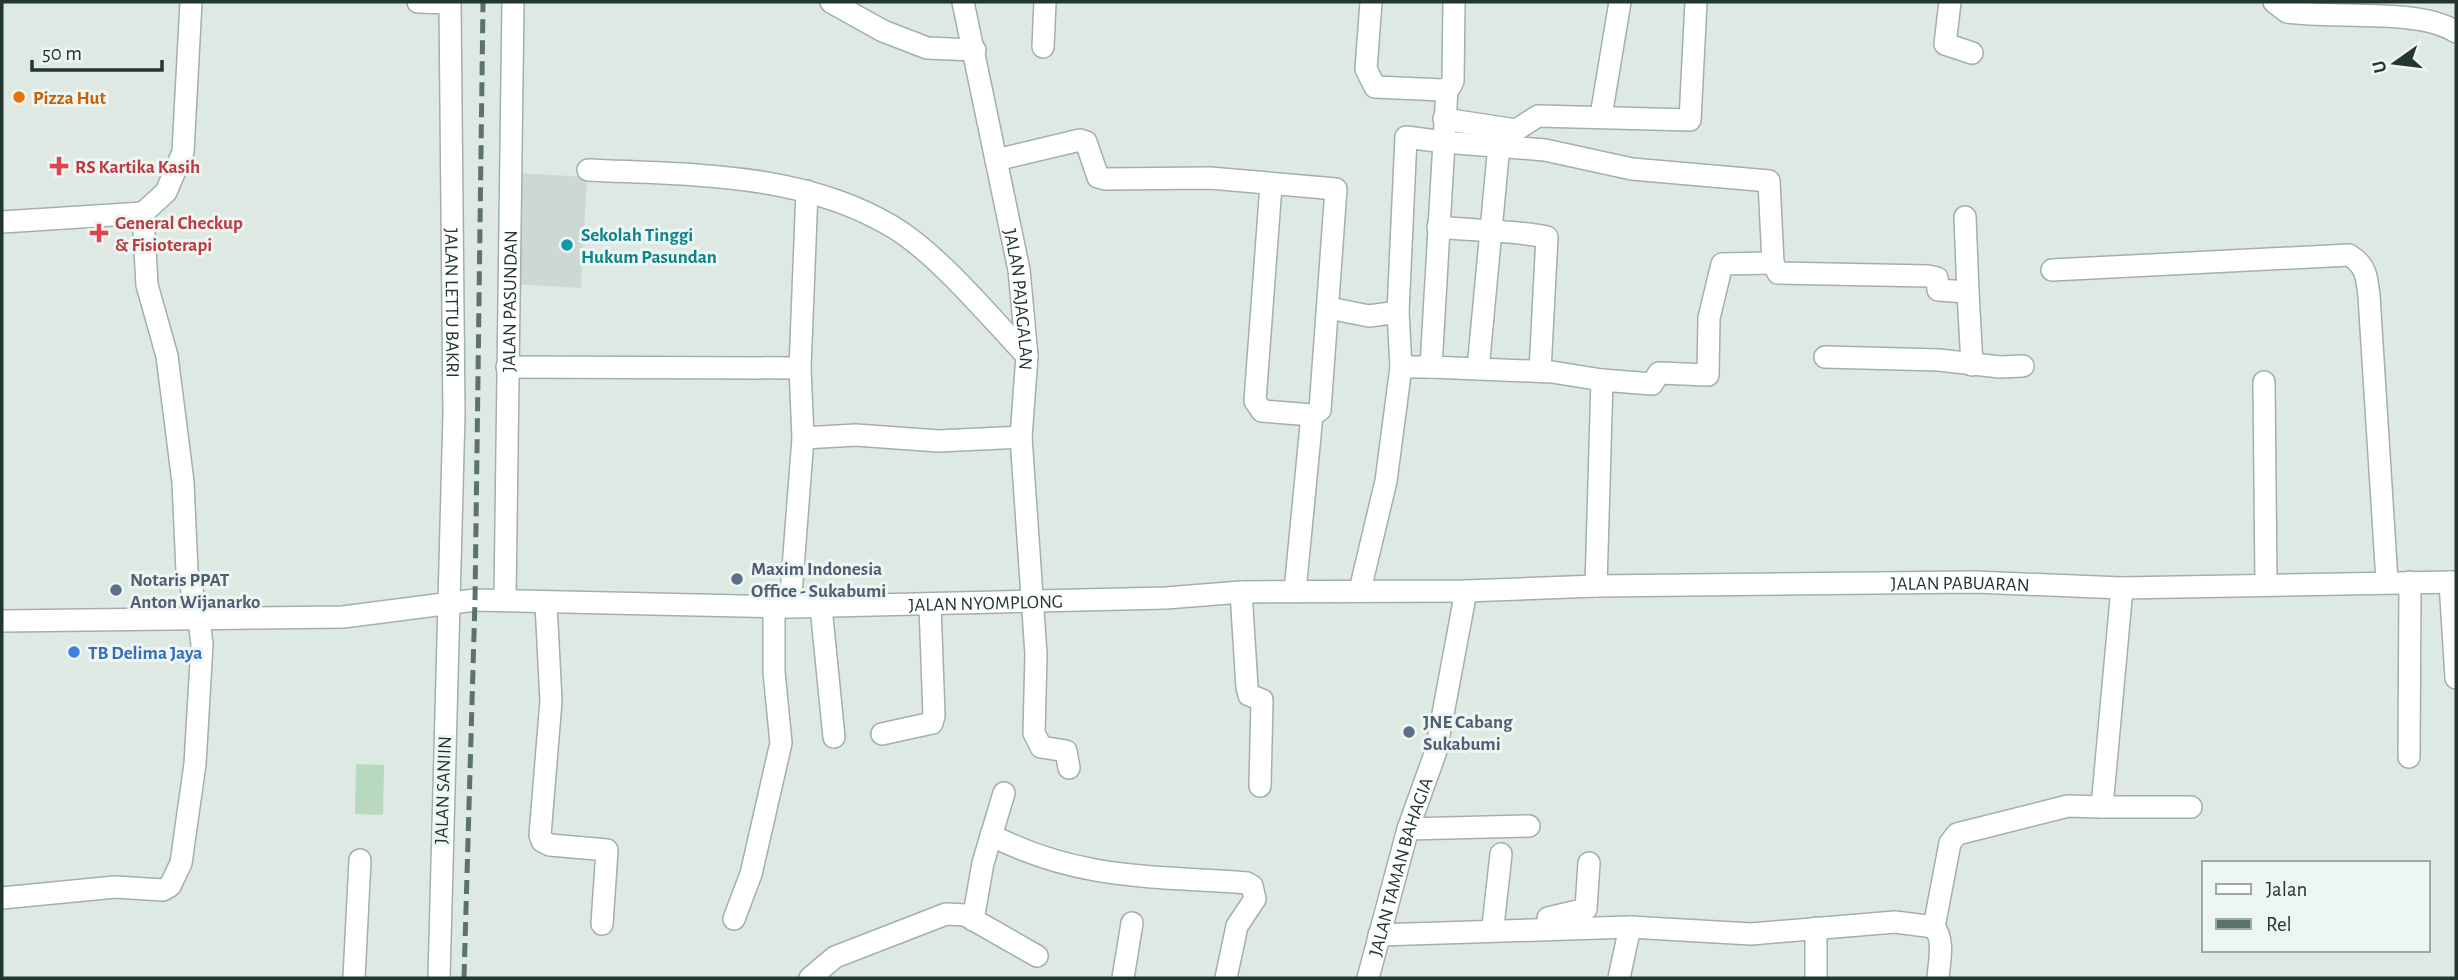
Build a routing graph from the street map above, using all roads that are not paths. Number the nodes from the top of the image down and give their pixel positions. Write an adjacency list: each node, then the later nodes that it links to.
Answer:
1 (191, 2): 27 (street)
2 (418, 2): 13 (street)
3 (513, 2): 41 (street, JALAN PASUNDAN)
4 (831, 2): 16 (street)
5 (964, 2): 16 (street, JALAN PAJAGALAN)
6 (1045, 2): 15 (street)
7 (1371, 2): 18 (street)
8 (1454, 2): 18 (street)
9 (1620, 2): 19 (street)
10 (1696, 2): 19 (street)
11 (1950, 2): 17 (street)
12 (2274, 2): 14 (street)
13 (450, 3): 64 (street, JALAN LETTU BAKRI)
14 (2456, 32)
15 (1043, 47)
16 (975, 50): 23 (street, JALAN PAJAGALAN)
17 (1972, 53)
18 (1447, 88): 20 (street)
19 (1601, 116): 20 (street)
20 (1444, 119): 21 (street)
21 (1444, 142): 22 (street); 30 (street); 36 (street)
22 (1499, 145): 31 (street); 32 (street)
23 (996, 160): 25 (street); 37 (street, JALAN PAJAGALAN)
24 (588, 170): 26 (street)
25 (1271, 186): 35 (street); 49 (street)
26 (807, 191): 37 (street); 44 (street)
27 (144, 213): 29 (street); 69 (street)
28 (1965, 218): 34 (street)
29 (2, 222)
30 (1438, 227): 31 (street); 43 (street)
31 (1491, 233): 45 (street); 46 (street)
32 (1773, 263): 34 (street); 47 (street)
33 (2052, 270): 52 (street)
34 (1968, 292): 39 (street)
35 (1329, 308): 36 (street); 49 (street)
36 (1398, 312): 42 (street)
37 (1027, 356): 50 (street, JALAN PAJAGALAN)
38 (1825, 357): 39 (street)
39 (1972, 365): 40 (street)
40 (2023, 366)
41 (508, 367): 44 (street); 62 (street, JALAN PASUNDAN)
42 (1401, 367): 43 (street); 58 (street)
43 (1431, 367): 45 (street)
44 (800, 368): 51 (street)
45 (1478, 369): 46 (street)
46 (1540, 371): 47 (street)
47 (1602, 380): 56 (street)
48 (2264, 382): 55 (street)
49 (1312, 415): 59 (street)
50 (1021, 437): 51 (street); 63 (street, JALAN PAJAGALAN)
51 (803, 438): 67 (street)
52 (2387, 581): 53 (street, JALAN PABUARAN); 55 (street, JALAN PABUARAN)
53 (2410, 582): 54 (street, JALAN PABUARAN); 74 (street)
54 (2453, 582): 71 (street)
55 (2266, 583): 57 (street, JALAN PABUARAN)
56 (1596, 586): 57 (street, JALAN PABUARAN); 61 (street, JALAN PABUARAN)
57 (2122, 588): 78 (street)
58 (1360, 590): 59 (street, JALAN NYOMPLONG); 61 (street, JALAN NYOMPLONG)
59 (1294, 591): 60 (street, JALAN NYOMPLONG)
60 (1241, 592): 63 (street, JALAN NYOMPLONG); 76 (street)
61 (1466, 592): 81 (street, JALAN TAMAN BAHAGIA)
62 (505, 600): 64 (street); 65 (street, JALAN NYOMPLONG)
63 (1033, 601): 66 (street, JALAN NYOMPLONG); 75 (street, JALAN PAJAGALAN)
64 (449, 602): 69 (street); 98 (street, JALAN SANIIN)
65 (546, 604): 67 (street, JALAN NYOMPLONG); 90 (street)
66 (930, 605): 68 (street, JALAN NYOMPLONG); 72 (street)
67 (782, 607): 68 (street, JALAN NYOMPLONG); 87 (street)
68 (821, 607): 73 (street)
69 (200, 618): 70 (street); 86 (street)
70 (2, 621)
71 (2456, 678)
72 (882, 734)
73 (834, 737)
74 (2409, 757)
75 (1069, 768)
76 (1260, 786)
77 (1004, 793): 82 (street)
78 (2102, 807): 79 (street); 93 (street)
79 (2191, 807)
80 (1529, 826): 81 (street)
81 (1408, 829): 95 (street, JALAN TAMAN BAHAGIA)
82 (991, 835): 88 (street); 101 (street)
83 (1501, 853): 91 (street)
84 (360, 860): 97 (street)
85 (1589, 863): 91 (street)
86 (2, 898)
87 (734, 919)
88 (973, 920): 96 (street); 99 (street)
89 (1132, 923): 100 (street)
90 (602, 924)
91 (1493, 926): 95 (street)
92 (1630, 927): 94 (street); 95 (street); 103 (street)
93 (1934, 927): 94 (street); 105 (street)
94 (1815, 928): 104 (street)
95 (1380, 931): 102 (street, JALAN TAMAN BAHAGIA)
96 (1037, 956)
97 (354, 978)
98 (439, 978)
99 (810, 978)
100 (1123, 978)
101 (1226, 978)
102 (1368, 978)
103 (1619, 978)
104 (1816, 978)
105 (1938, 978)

